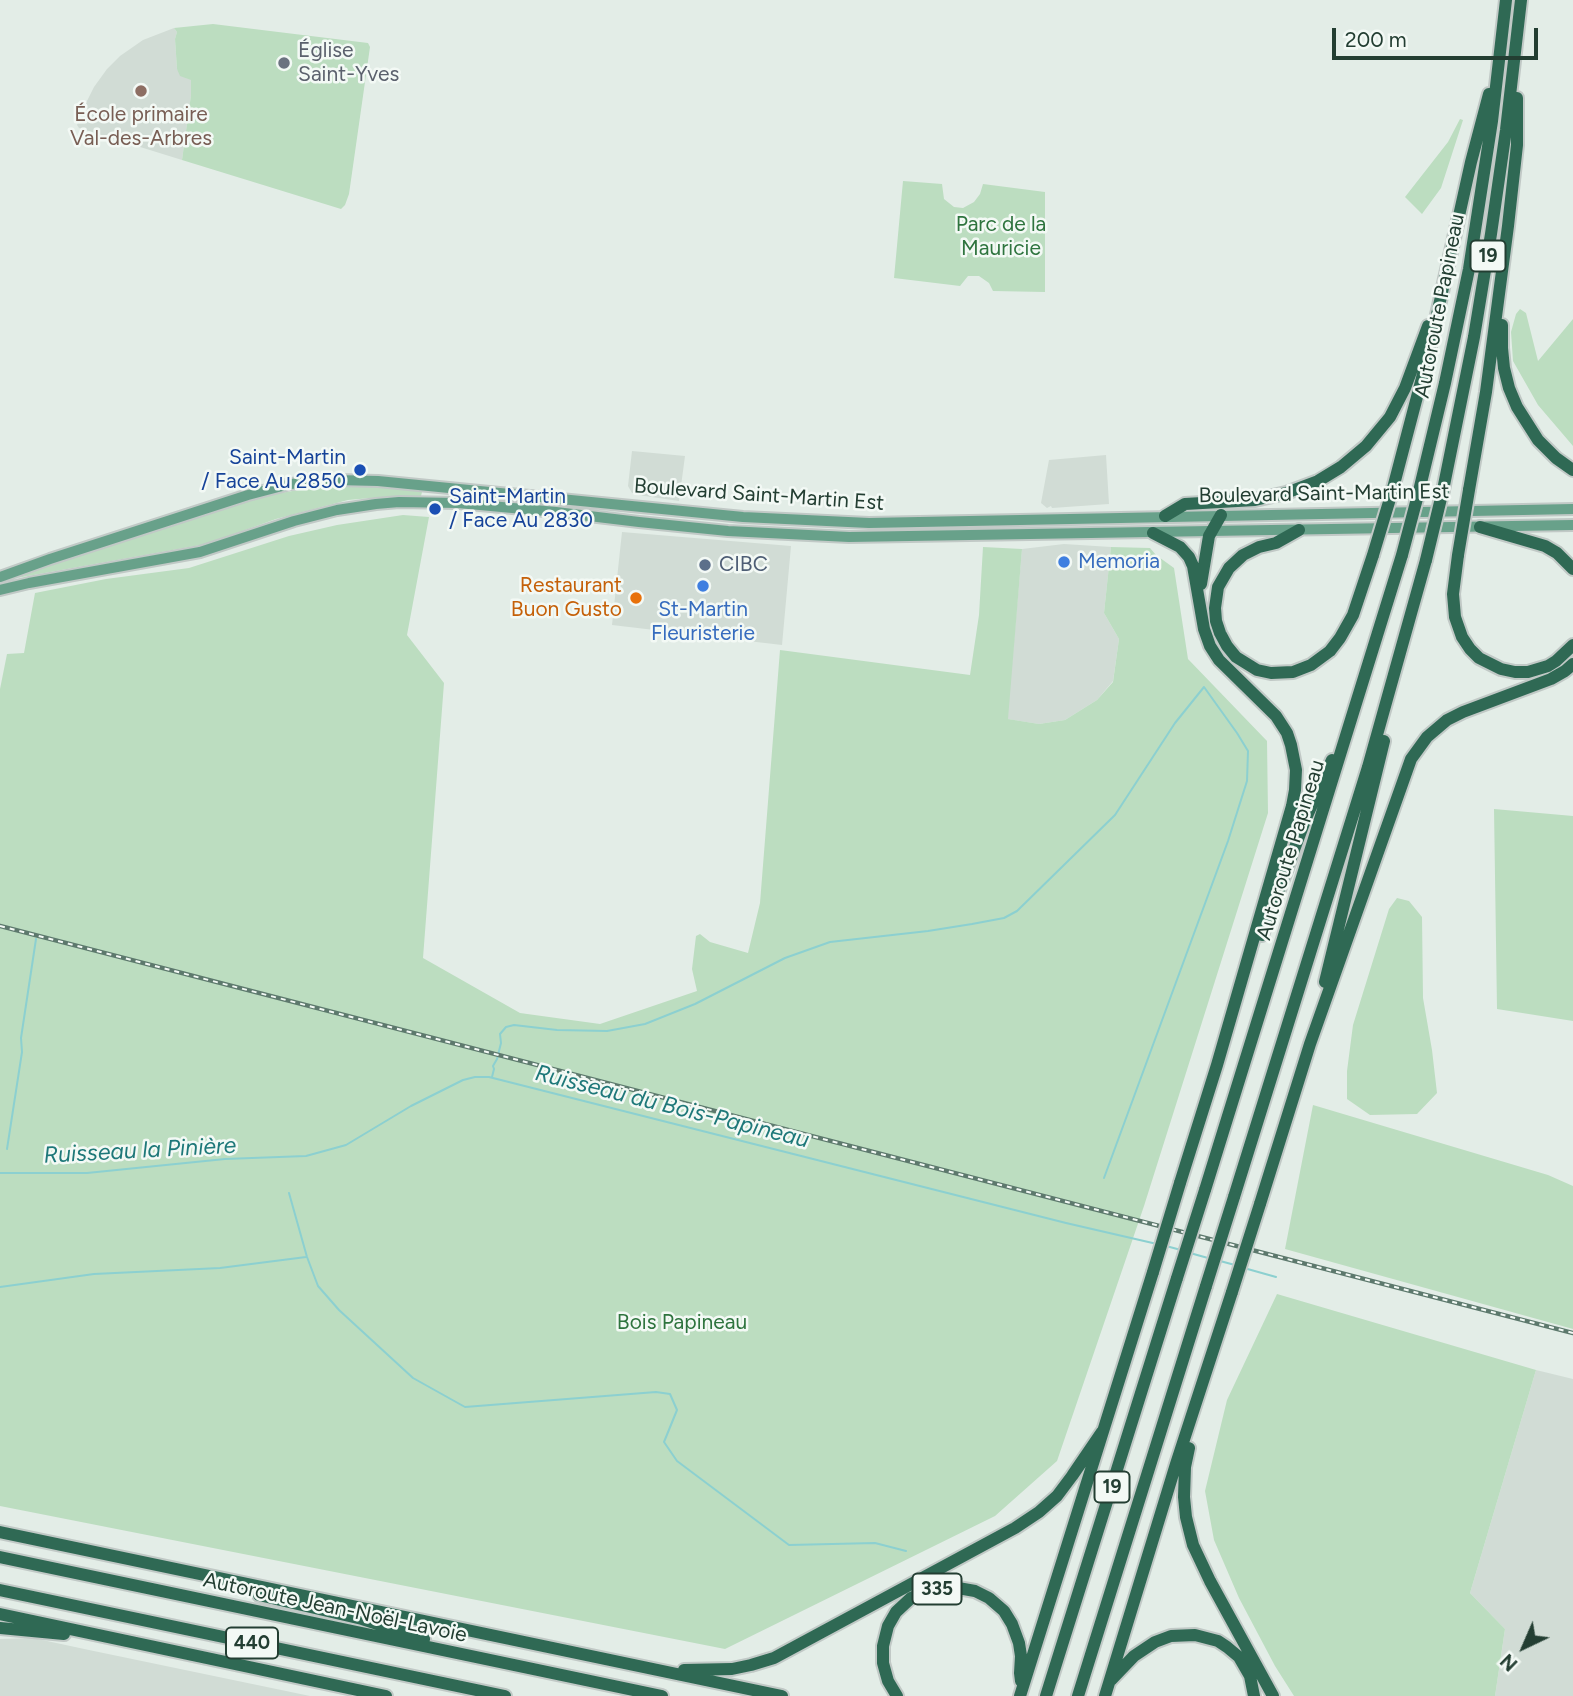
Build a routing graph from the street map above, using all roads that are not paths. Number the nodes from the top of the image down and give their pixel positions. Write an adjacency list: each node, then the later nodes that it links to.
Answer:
1 (1506, 0): 4 (highway, Autoroute Papineau / 19)
2 (1521, 0): 3 (highway, Autoroute Papineau / 19)
3 (1519, 19): 5 (highway); 18 (highway, Autoroute Papineau / 19, bridge)
4 (1501, 53): 6 (highway); 23 (highway, Autoroute Papineau / 19, bridge)
5 (1499, 294): 7 (highway); 21 (highway, bridge)
6 (1441, 297): 10 (highway); 13 (highway, bridge)
7 (1573, 470)
8 (1573, 509): 9 (main road, Boulevard Saint-Martin Est)
9 (1221, 515): 10 (main road, Boulevard Saint-Martin Est); 14 (highway)
10 (1165, 516): 17 (main road, Boulevard Saint-Martin Est)
11 (1573, 526): 12 (main road, Boulevard Saint-Martin Est)
12 (1480, 527): 13 (main road, Boulevard Saint-Martin Est); 16 (highway)
13 (1299, 530): 14 (main road, Boulevard Saint-Martin Est)
14 (1211, 531): 15 (main road, Boulevard Saint-Martin Est); 20 (highway)
15 (1153, 533): 19 (main road, Boulevard Saint-Martin Est); 20 (highway)
16 (1573, 569)
17 (0, 577)
18 (1422, 578): 24 (highway); 45 (highway, Autoroute Papineau / 19, bridge)
19 (0, 590)
20 (1200, 602): 25 (highway)
21 (1573, 645)
22 (1573, 664): 24 (highway)
23 (1355, 709): 25 (highway); 44 (highway, Autoroute Papineau / 19, bridge)
24 (1310, 1044): 26 (highway, bridge)
25 (1217, 1065): 27 (highway, bridge)
26 (1207, 1373): 37 (highway); 48 (highway)
27 (1102, 1432): 36 (highway); 38 (highway)
28 (0, 1532): 30 (highway)
29 (0, 1558): 35 (highway, Autoroute Jean-Noël-Lavoie / 440)
30 (213, 1577): 35 (highway); 36 (highway)
31 (0, 1590): 40 (highway, 440)
32 (0, 1614): 34 (highway)
33 (0, 1628): 34 (highway)
34 (106, 1637): 39 (highway)
35 (488, 1660): 41 (highway, Autoroute Jean-Noël-Lavoie / 440)
36 (660, 1671): 42 (highway)
37 (1109, 1683): 46 (highway); 47 (highway)
38 (1022, 1692): 43 (highway, 335)
39 (386, 1696)
40 (505, 1696)
41 (662, 1696)
42 (782, 1696)
43 (897, 1696)
44 (1046, 1696)
45 (1077, 1696)
46 (1105, 1696)
47 (1254, 1696)
48 (1273, 1696)

